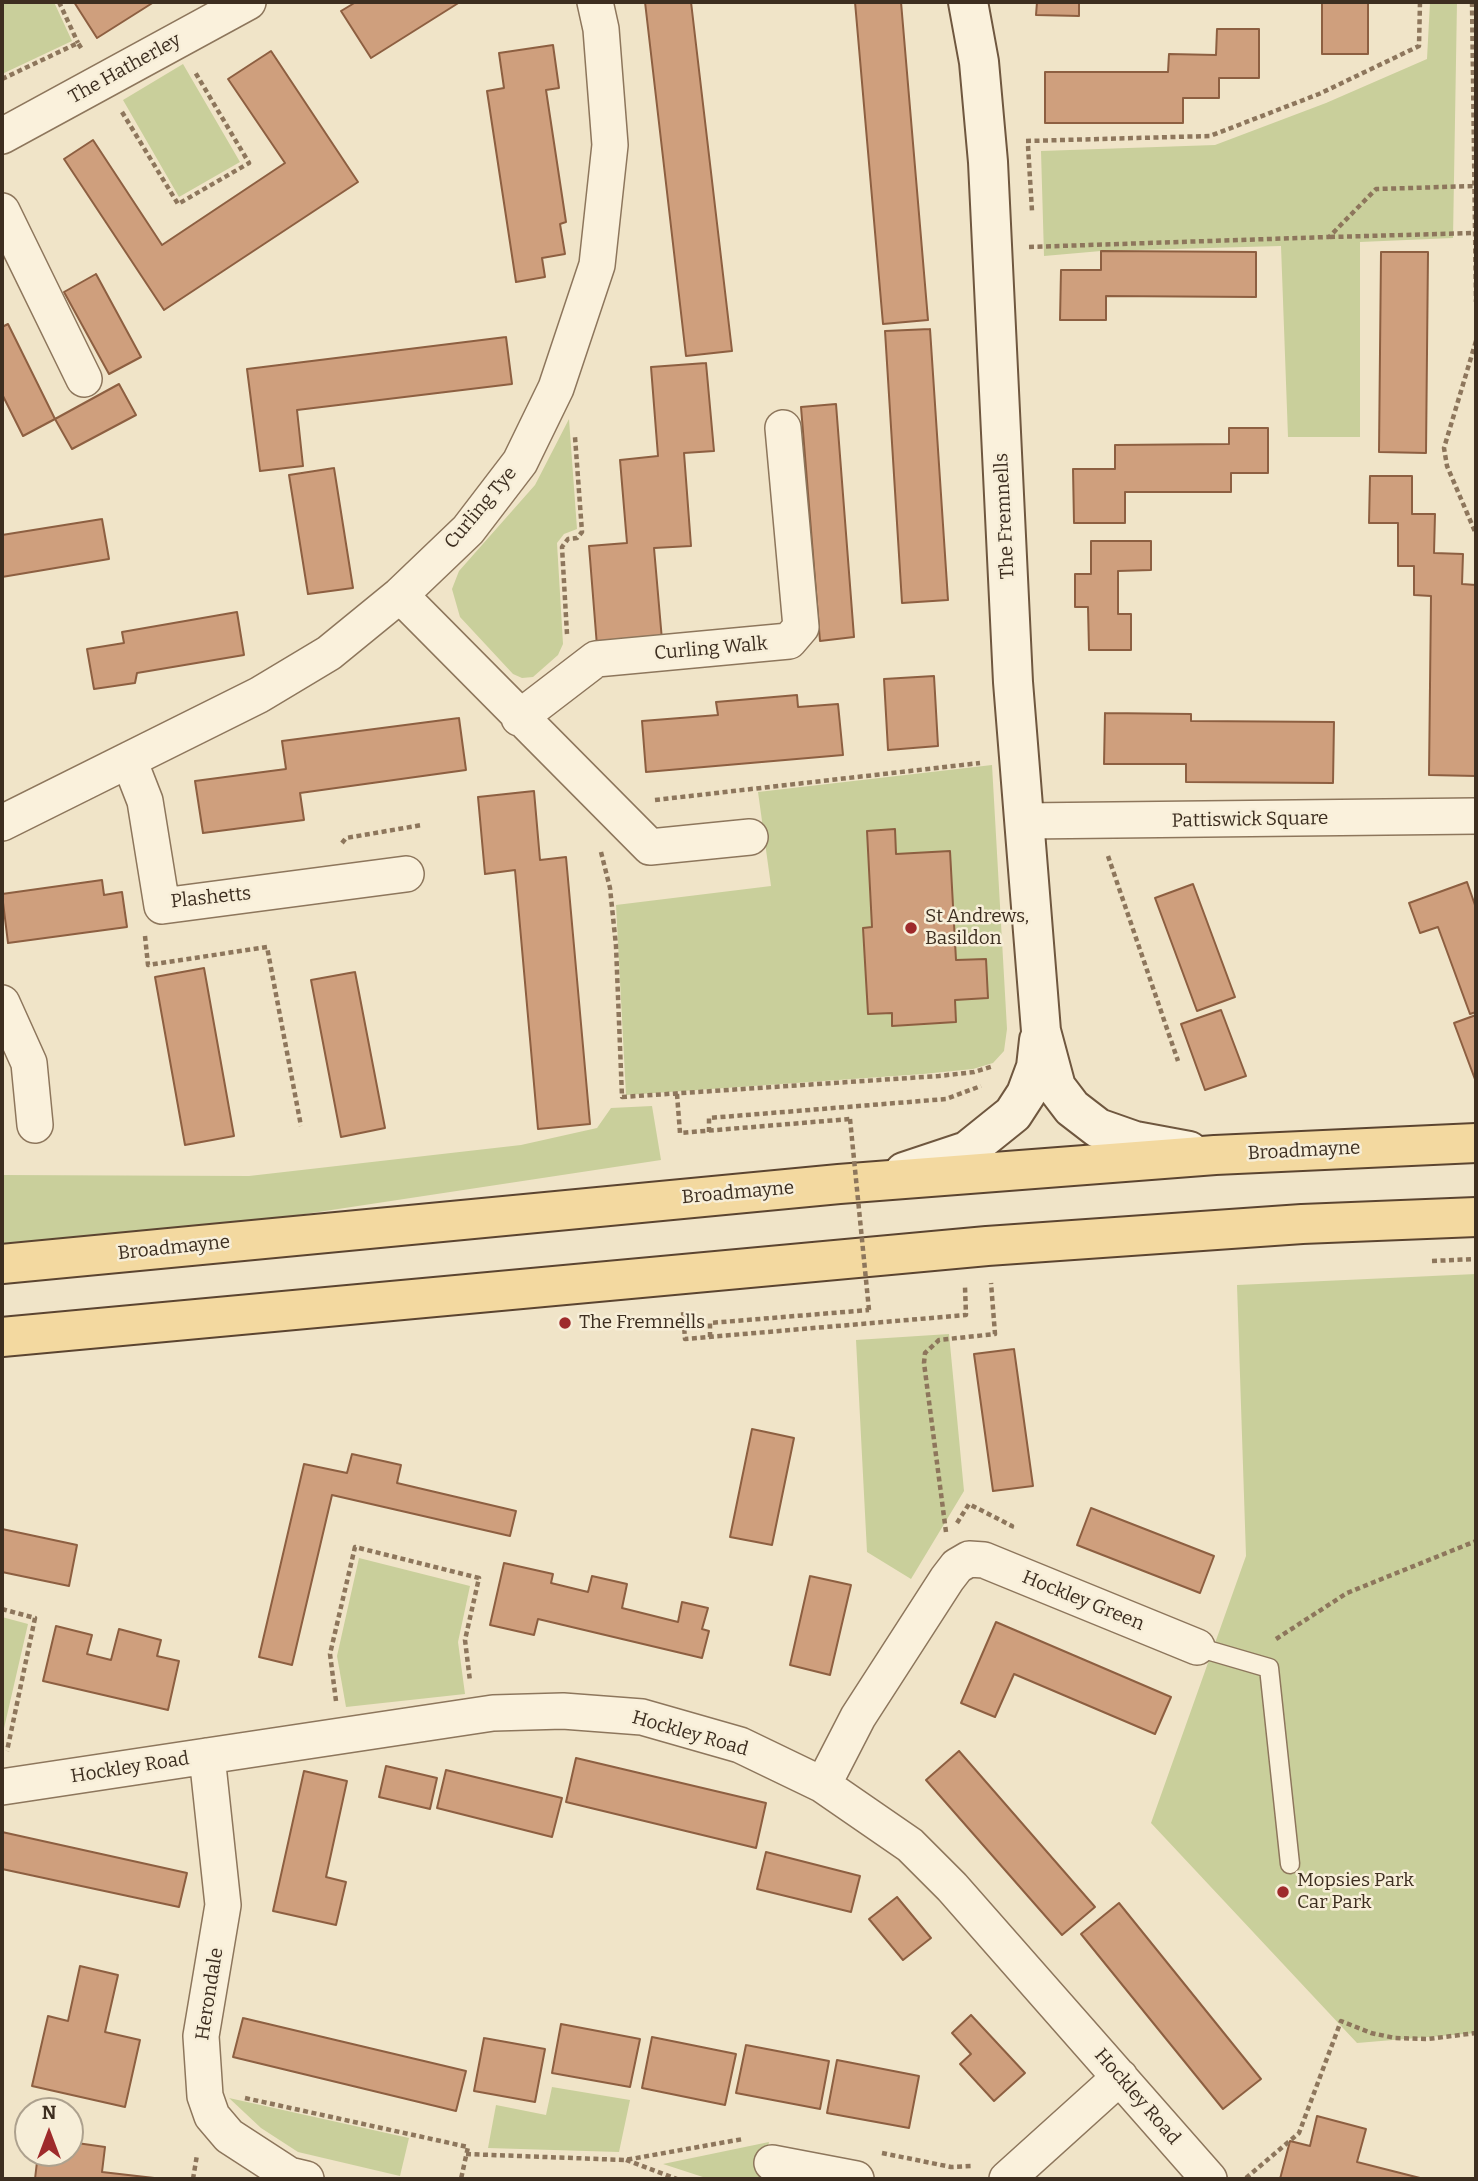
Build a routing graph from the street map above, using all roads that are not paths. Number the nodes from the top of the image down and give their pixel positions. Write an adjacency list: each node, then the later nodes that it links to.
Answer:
1 (248, 2): 4 (street, The Hatherley)
2 (595, 2): 8 (street, Curling Tye)
3 (968, 2): 12 (street, The Fremnells)
4 (2, 136)
5 (2, 211): 6 (street)
6 (84, 380)
7 (783, 428): 9 (street, Curling Walk)
8 (400, 595): 9 (street); 10 (street, Curling Tye)
9 (519, 718): 14 (street)
10 (129, 760): 13 (street, Curling Tye); 15 (street, Plashetts)
11 (1476, 816): 12 (street, Pattiswick Square)
12 (1024, 821): 17 (street, The Fremnells)
13 (2, 823)
14 (750, 837)
15 (406, 874)
16 (2, 1003): 18 (street)
17 (1041, 1031): 20 (street, The Fremnells); 21 (street, The Fremnells)
18 (35, 1125)
19 (1476, 1143): 20 (main road, Broadmayne)
20 (1215, 1155): 21 (main road, Broadmayne)
21 (839, 1184): 23 (main road, Broadmayne)
22 (1476, 1217): 24 (main road)
23 (2, 1264)
24 (2, 1337)
25 (1196, 1647): 28 (street, Hockley Green); 29 (lane, Hockley Green)
26 (207, 1756): 27 (street, Hockley Road); 28 (street, Hockley Road); 34 (street, Herondale)
27 (3, 1775)
28 (823, 1785): 30 (street, Hockley Road)
29 (1290, 1864)
30 (1120, 2077): 33 (street); 35 (street, Hockley Road)
31 (762, 2150): 32 (street)
32 (864, 2165)
33 (993, 2172)
34 (306, 2179)
35 (1209, 2179)

